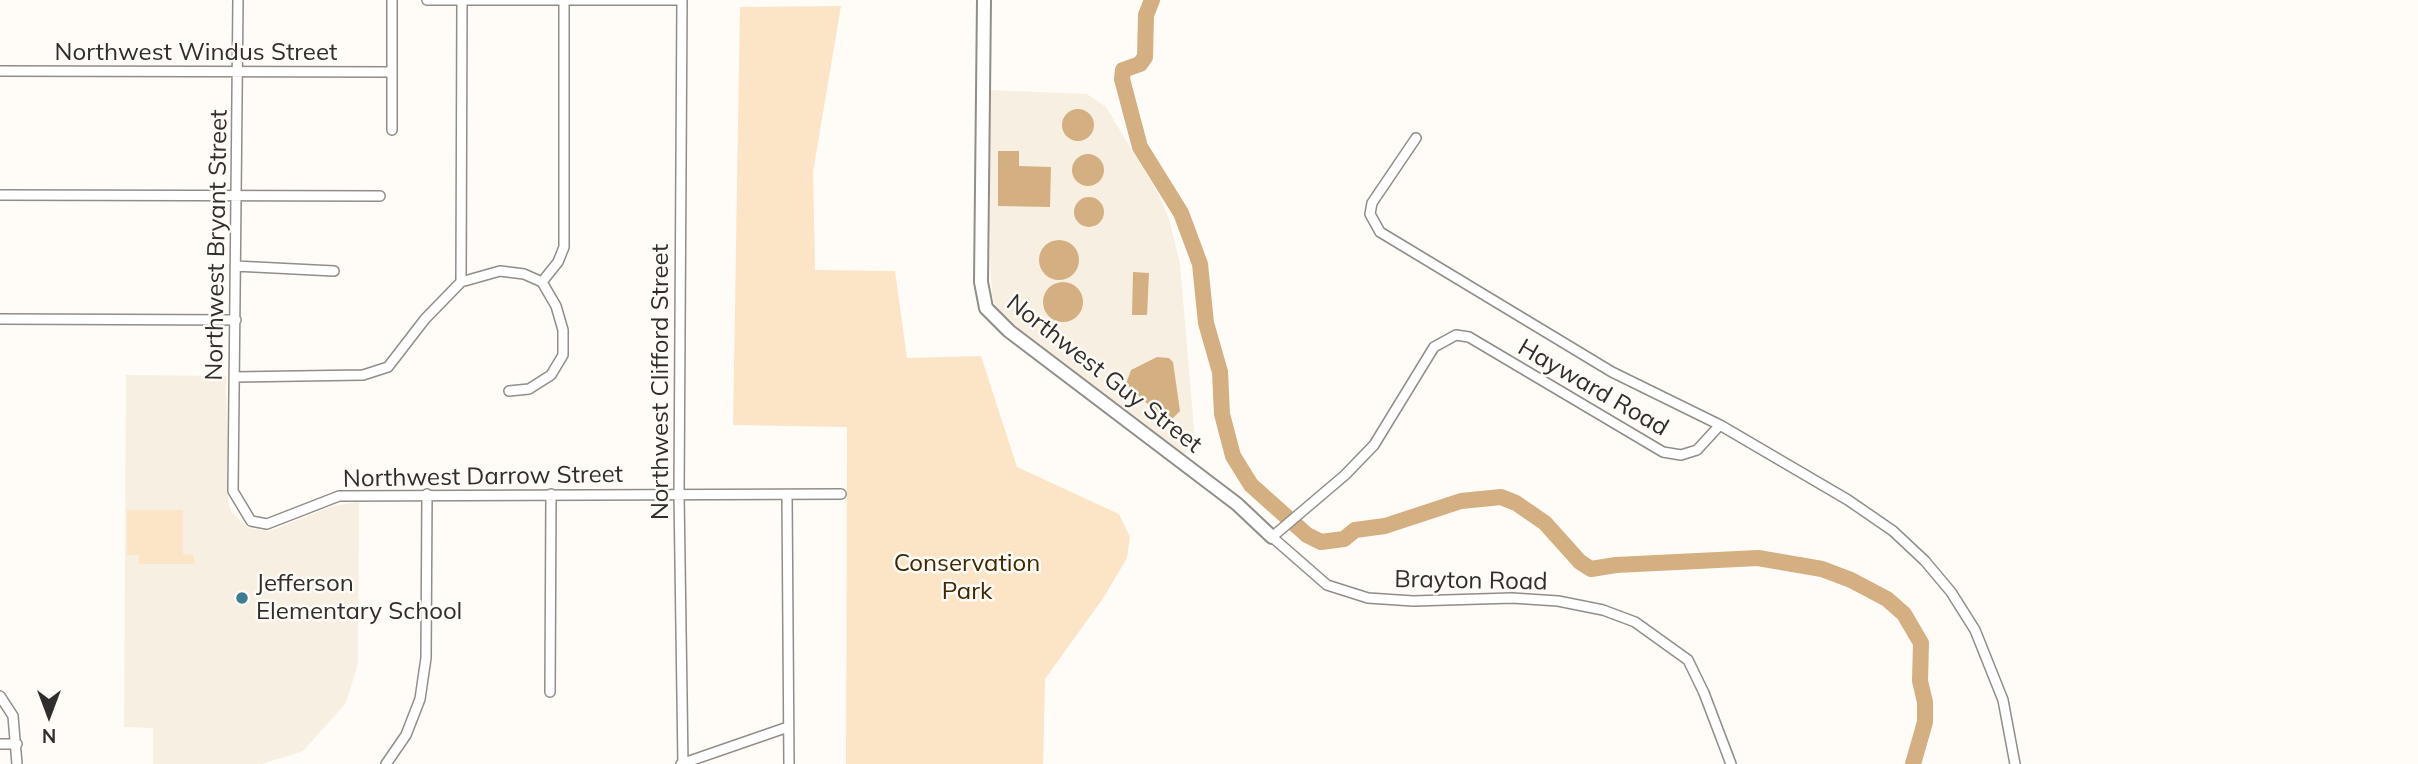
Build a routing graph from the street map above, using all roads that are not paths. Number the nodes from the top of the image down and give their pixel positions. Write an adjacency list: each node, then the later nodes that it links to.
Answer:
1 (238, 0): 11 (street, Northwest Bryant Street)
2 (393, 0): 10 (street)
3 (427, 0): 4 (street)
4 (447, 0): 8 (street)
5 (564, 0): 6 (street); 8 (street); 20 (street)
6 (681, 0): 30 (street, Northwest Clifford Street)
7 (984, 0): 32 (street, Northwest Guy Street)
8 (462, 1): 19 (street)
9 (0, 71): 11 (street, Northwest Windus Street)
10 (392, 72): 11 (street, Northwest Windus Street); 12 (street)
11 (238, 74): 15 (street, Northwest Bryant Street)
12 (392, 130)
13 (1416, 138): 25 (street)
14 (0, 195): 15 (street)
15 (236, 196): 16 (street); 17 (street, Northwest Bryant Street)
16 (380, 196)
17 (235, 266): 18 (street); 22 (street, Northwest Bryant Street)
18 (334, 271)
19 (461, 282): 20 (street); 23 (street)
20 (542, 282): 24 (street)
21 (0, 319): 22 (street)
22 (236, 320): 23 (street, Northwest Bryant Street)
23 (235, 377): 26 (street, Northwest Bryant Street)
24 (509, 391)
25 (1720, 425): 32 (street, Hayward Road); 43 (street)
26 (233, 491): 27 (street, Northwest Darrow Street)
27 (427, 494): 28 (street, Northwest Darrow Street); 39 (street)
28 (551, 494): 30 (street, Northwest Darrow Street); 33 (street)
29 (841, 494): 31 (street, Northwest Darrow Street)
30 (679, 495): 31 (street, Northwest Darrow Street); 40 (street, Northwest Clifford Street)
31 (787, 495): 35 (street)
32 (1276, 533): 42 (street, Brayton Road)
33 (550, 692)
34 (0, 696): 37 (street)
35 (789, 727): 40 (street); 41 (street)
36 (0, 744): 37 (street)
37 (17, 744): 38 (street)
38 (17, 764)
39 (386, 764)
40 (682, 764)
41 (789, 764)
42 (1731, 764)
43 (2015, 764)

